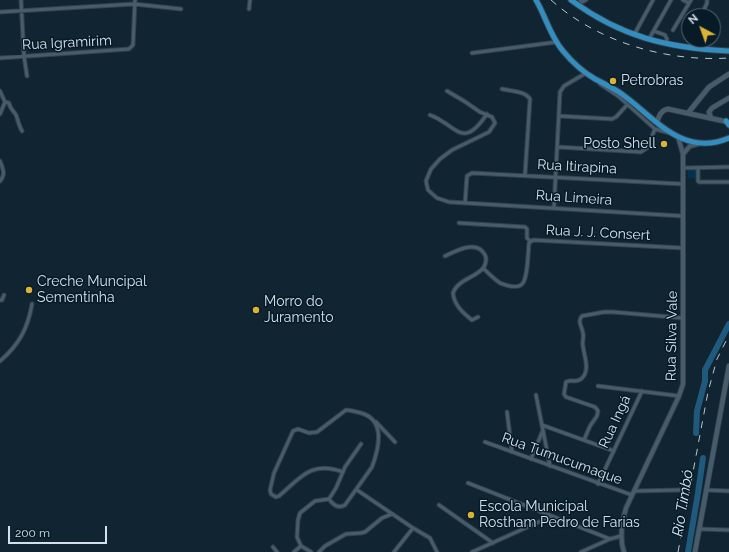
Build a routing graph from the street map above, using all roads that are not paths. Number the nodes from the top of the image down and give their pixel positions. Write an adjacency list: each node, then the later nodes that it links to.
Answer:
1 (21, 0): 14 (street)
2 (250, 0): 13 (street)
3 (536, 0): 20 (main road)
4 (571, 0): 18 (main road)
5 (580, 0): 6 (street)
6 (586, 0)
7 (653, 0): 18 (street)
8 (671, 0): 17 (street)
9 (683, 0): 10 (street)
10 (690, 1): 16 (street)
11 (134, 2): 12 (street); 14 (street); 24 (street, Rua Igramirim)
12 (181, 9)
13 (249, 9)
14 (22, 10): 15 (street); 24 (street)
15 (0, 12)
16 (673, 30)
17 (654, 32): 19 (street); 21 (street)
18 (634, 35): 19 (main road)
19 (649, 40): 21 (main road)
20 (556, 42): 23 (street); 26 (main road)
21 (666, 44): 22 (main road)
22 (729, 51)
23 (472, 53)
24 (24, 56): 25 (street, Rua Igramirim); 28 (street)
25 (0, 58)
26 (586, 73): 29 (main road); 40 (street)
27 (729, 74): 36 (main road)
28 (27, 76)
29 (594, 78): 35 (street); 42 (main road)
30 (502, 89): 56 (street)
31 (0, 91): 34 (street)
32 (447, 91): 38 (street)
33 (729, 98): 41 (main road)
34 (5, 102): 37 (street); 45 (street)
35 (627, 105): 40 (street); 44 (street)
36 (688, 113): 41 (main road); 42 (main road)
37 (0, 114)
38 (486, 114): 39 (street); 61 (street, Rua Limeira)
39 (430, 115)
40 (559, 116): 50 (street)
41 (711, 118): 43 (main road)
42 (657, 122): 46 (main road)
43 (728, 122)
44 (655, 129): 46 (street); 50 (street)
45 (22, 131)
46 (672, 134): 47 (main road)
47 (678, 137): 49 (main road); 51 (street, Rua Silva Vale)
48 (729, 137): 49 (main road)
49 (698, 144): 51 (street)
50 (558, 147): 57 (street)
51 (683, 154): 54 (street, Rua Silva Vale)
52 (0, 161): 58 (street)
53 (729, 167): 55 (street)
54 (683, 168): 55 (street); 60 (street, Rua Silva Vale)
55 (698, 168): 59 (street)
56 (525, 175): 57 (street, Rua Itirapina); 61 (street, Rua Itirapina)
57 (556, 178): 60 (street, Rua Itirapina); 62 (street)
58 (0, 181)
59 (729, 182)
60 (683, 184): 63 (street, Rua Silva Vale)
61 (465, 203): 62 (street, Rua Limeira)
62 (554, 207): 63 (street, Rua Limeira)
63 (682, 216): 66 (street, Rua Silva Vale)
64 (459, 223): 65 (street)
65 (530, 242): 66 (street, Rua J. J. Consert); 68 (street, Rua J. J. Consert)
66 (683, 248): 73 (street, Rua Silva Vale)
67 (445, 256): 68 (street)
68 (483, 268): 72 (street)
69 (4, 295): 70 (street)
70 (0, 300)
71 (32, 304): 74 (street)
72 (478, 317)
73 (683, 318): 79 (street, Rua Silva Vale); 83 (street)
74 (0, 361)
75 (729, 368): 96 (main road)
76 (598, 386): 77 (street)
77 (642, 391): 79 (street); 87 (street, Rua Ingá)
78 (536, 395): 82 (street)
79 (679, 396): 97 (street, Rua Silva Vale)
80 (507, 412): 88 (street)
81 (376, 421): 84 (street); 91 (street); 94 (street)
82 (542, 428): 83 (street); 89 (street); 90 (street)
83 (584, 440): 87 (street)
84 (395, 442)
85 (485, 442): 88 (street, Rua Tumucumaque)
86 (361, 444): 91 (street)
87 (614, 451): 93 (street, Rua Ingá)
88 (512, 452): 89 (street, Rua Tumucumaque)
89 (531, 459): 90 (street, Rua Tumucumaque)
90 (550, 466): 93 (street, Rua Tumucumaque)
91 (342, 472): 100 (street)
92 (468, 483): 103 (street)
93 (598, 484): 99 (street, Rua Tumucumaque)
94 (356, 490): 100 (street); 102 (street)
95 (680, 490): 97 (street)
96 (706, 490): 98 (street); 105 (main road)
97 (634, 491): 99 (street, Rua Silva Vale)
98 (729, 491)
99 (632, 495): 107 (street, Rua Silva Vale)
100 (329, 499): 110 (street)
101 (439, 505): 109 (street)
102 (392, 514): 104 (street); 115 (street)
103 (552, 516): 108 (street); 109 (street)
104 (413, 528): 116 (street); 117 (street)
105 (699, 529): 106 (street); 121 (main road)
106 (729, 530)
107 (621, 536): 108 (street); 120 (street, Rua Silva Vale)
108 (610, 539): 119 (street)
109 (493, 543): 118 (street)
110 (301, 546): 113 (street); 114 (street)
111 (273, 547): 112 (street)
112 (277, 552)
113 (294, 552)
114 (311, 552)
115 (319, 552)
116 (394, 552)
117 (437, 552)
118 (472, 552)
119 (581, 552)
120 (624, 552)
121 (695, 552)

